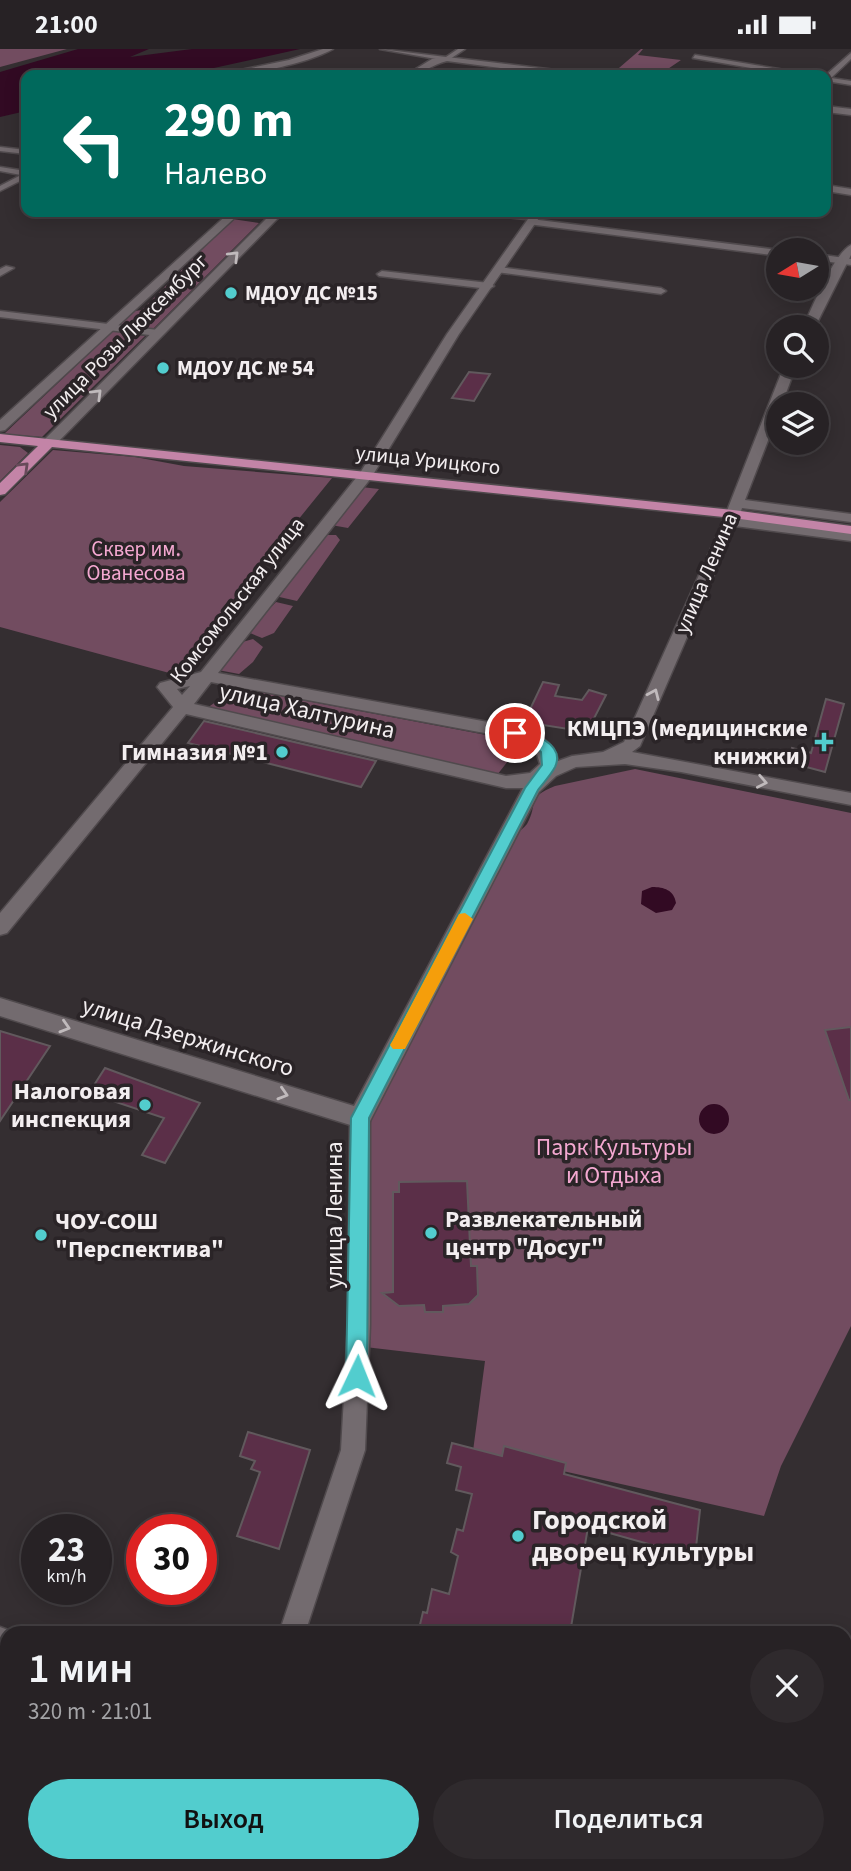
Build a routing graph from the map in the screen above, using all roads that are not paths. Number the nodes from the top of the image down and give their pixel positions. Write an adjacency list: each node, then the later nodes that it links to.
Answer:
1 (329, 49): 7 (street)
2 (383, 49): 6 (street)
3 (462, 49): 6 (street)
4 (851, 54): 14 (street)
5 (695, 57): 13 (street)
6 (447, 59): 9 (main road); 11 (main road); 12 (main road)
7 (290, 62): 8 (street); 10 (street)
8 (310, 66)
9 (442, 69)
10 (247, 70)
11 (419, 70)
12 (533, 70)
13 (773, 70)
14 (831, 74)
15 (831, 80): 16 (street)
16 (851, 83)
17 (831, 110): 18 (main road)
18 (851, 112)
19 (0, 149): 20 (street)
20 (21, 151)
21 (0, 169): 22 (street)
22 (21, 173)
23 (21, 177): 24 (street)
24 (0, 189)
25 (831, 189): 26 (main road)
26 (851, 192)
27 (231, 217): 39 (main road, улица Розы Люксембург)
28 (274, 217): 40 (main road, улица Розы Люксембург, one-way to 28)
29 (535, 217): 31 (street); 33 (main road, Комсомольская улица)
30 (851, 248): 32 (main road)
31 (766, 251)
32 (847, 261): 38 (main road)
33 (499, 270): 35 (main road, Комсомольская улица); 36 (street)
34 (382, 274): 35 (street)
35 (489, 286): 45 (main road, Комсомольская улица)
36 (661, 291)
37 (0, 314): 39 (street)
38 (816, 315)
39 (112, 327): 40 (street); 42 (main road, улица Розы Люксембург)
40 (158, 333): 44 (main road, улица Розы Люксембург, one-way to 40)
41 (785, 378): 47 (main road, улица Ленина)
42 (0, 427)
43 (0, 438): 44 (main road, улица Урицкого)
44 (49, 443): 45 (main road, улица Урицкого); 46 (main road, улица Розы Люксембург, one-way to 44)
45 (366, 475): 47 (main road, улица Урицкого); 51 (main road, Комсомольская улица)
46 (0, 491)
47 (733, 513): 48 (main road, улица Урицкого); 49 (main road, улица Урицкого); 50 (main road, улица Урицкого); 53 (main road, улица Ленина, one-way to 47)
48 (851, 518)
49 (851, 530)
50 (851, 537)
51 (205, 676): 52 (main road, улица Халтурина); 54 (main road, улица Халтурина)
52 (182, 707): 54 (main road, улица Халтурина); 56 (main road, Комсомольская улица)
53 (598, 759): 54 (main road, улица Халтурина); 55 (main road, улица Халтурина, one-way to 55)
54 (538, 781): 58 (main road, улица Ленина)
55 (851, 799)
56 (0, 927)
57 (0, 1007): 58 (main road, улица Дзержинского, one-way to 58)
58 (360, 1118): 59 (street, улица Ленина)
59 (294, 1626)

